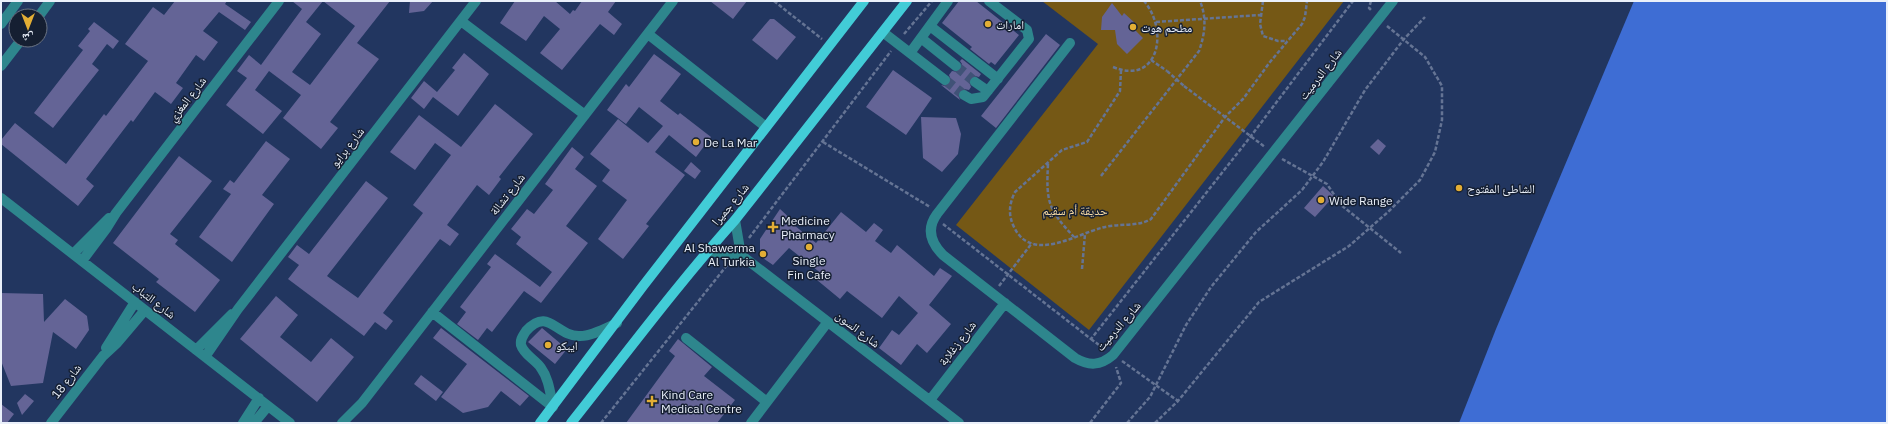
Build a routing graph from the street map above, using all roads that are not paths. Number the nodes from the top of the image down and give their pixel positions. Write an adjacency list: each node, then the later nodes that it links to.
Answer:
1 (18, 1): 11 (street)
2 (279, 1): 29 (street, شارع المغزي)
3 (476, 1): 10 (street, شارع برايو)
4 (673, 1): 14 (street, شارع تشالة)
5 (864, 1): 27 (main road, شارع جميرا)
6 (908, 1): 13 (main road, شارع جميرا)
7 (948, 1): 12 (street)
8 (989, 1): 21 (street)
9 (1393, 1): 36 (street, شارع الدرميت)
10 (461, 20): 26 (street); 37 (street, شارع برايو)
11 (1, 24)
12 (930, 26): 15 (street); 21 (street)
13 (884, 33): 18 (street); 30 (main road, شارع جميرا)
14 (648, 34): 26 (street, شارع تشالة); 27 (street)
15 (921, 38): 18 (street); 20 (street)
16 (1070, 43): 36 (street, شارع الدرميت)
17 (15, 48): 19 (street)
18 (910, 53): 22 (street)
19 (1, 66)
20 (956, 66)
21 (998, 79): 24 (street)
22 (945, 80)
23 (975, 82): 24 (street)
24 (988, 91): 25 (street)
25 (964, 95)
26 (585, 115): 39 (street, شارع تشالة)
27 (766, 127): 40 (main road, شارع جميرا)
28 (1, 198): 33 (street, شارع التباب)
29 (116, 214): 33 (street, شارع المغزي); 34 (street, شارع المغزي)
30 (734, 220): 31 (main road, شارع جميرا); 32 (street)
31 (707, 251): 32 (street); 59 (main road, شارع جميرا)
32 (739, 253): 41 (street, شارع السون)
33 (73, 254): 34 (street, شارع التباب)
34 (82, 261): 35 (street, شارع التباب)
35 (136, 302): 38 (street, شارع التباب); 44 (street, شارع 18)
36 (1005, 303): 47 (street, شارع زغلابة)
37 (238, 309): 43 (street, شارع برايو); 45 (street, شارع برايو)
38 (145, 310): 43 (street, شارع التباب); 44 (street, شارع 18)
39 (432, 312): 49 (street, شارع تشالة); 51 (street)
40 (617, 323): 51 (main road, شارع جميرا); 51 (street)
41 (828, 323): 47 (street, شارع السون); 48 (street)
42 (686, 338): 48 (street)
43 (196, 350): 45 (street, شارع التباب)
44 (103, 356): 52 (street, شارع 18)
45 (205, 357): 46 (street, شارع التباب)
46 (259, 398): 50 (street, شارع التباب); 53 (street)
47 (930, 400): 61 (street, شارع السون)
48 (767, 402): 60 (street)
49 (362, 403): 56 (street, شارع تشالة); 57 (street, شارع تشالة)
50 (268, 406): 54 (street); 55 (street, شارع التباب)
51 (553, 406): 58 (main road, شارع جميرا)
52 (51, 423)
53 (243, 423)
54 (254, 423)
55 (290, 423)
56 (342, 423)
57 (352, 423)
58 (540, 423)
59 (571, 423)
60 (751, 423)
61 (959, 423)

